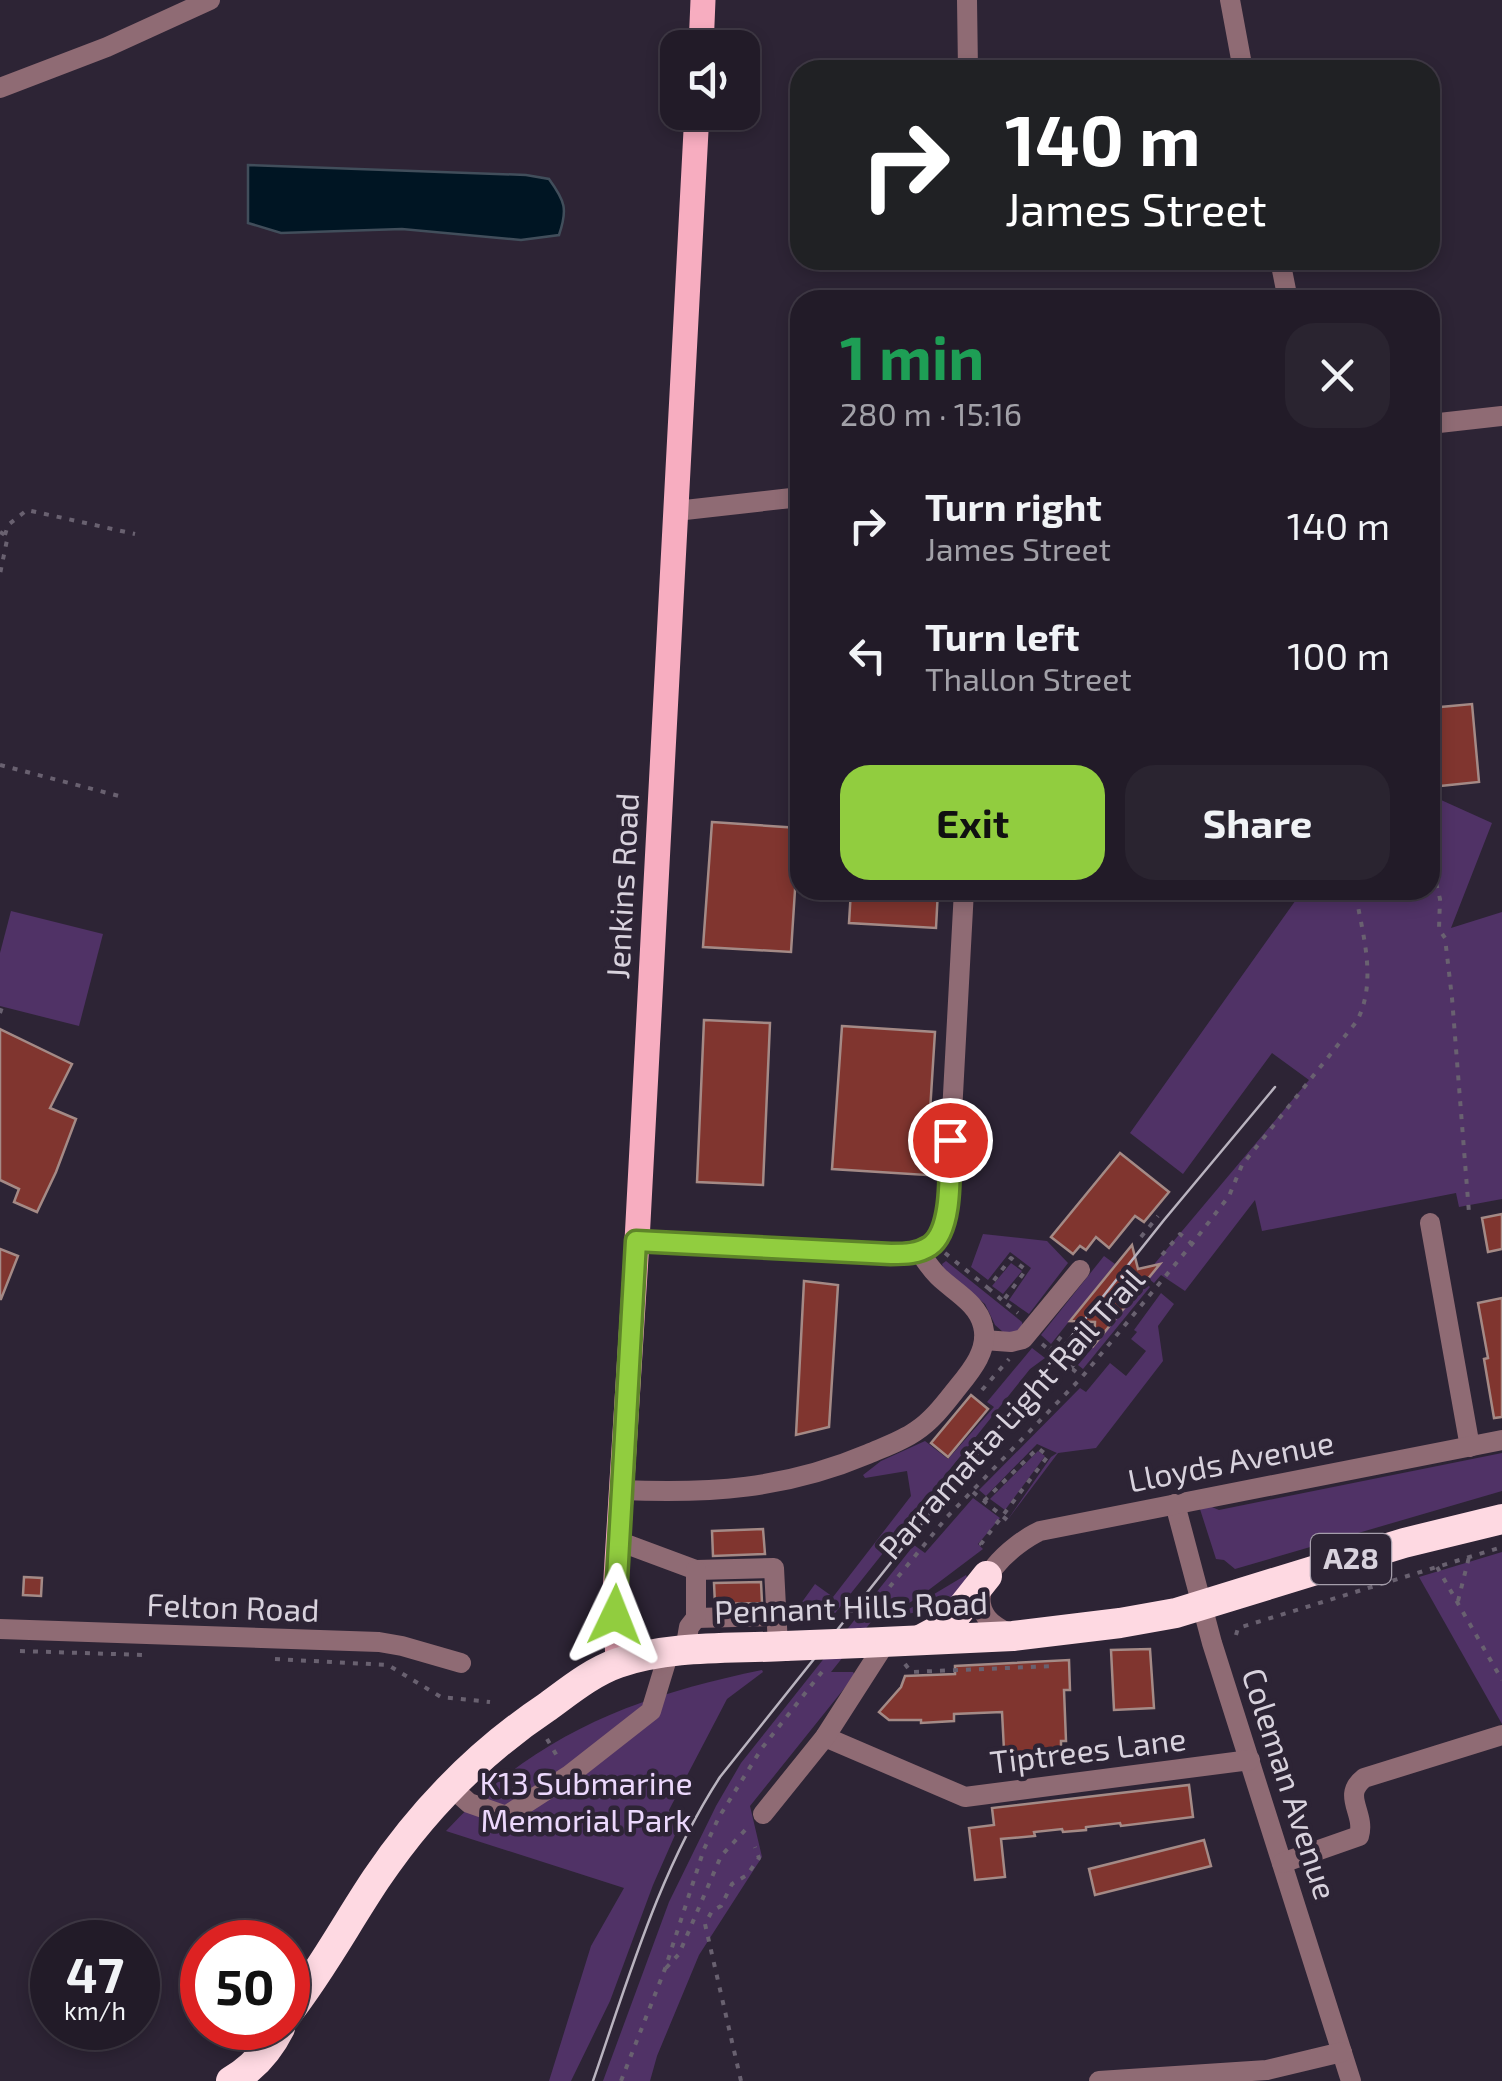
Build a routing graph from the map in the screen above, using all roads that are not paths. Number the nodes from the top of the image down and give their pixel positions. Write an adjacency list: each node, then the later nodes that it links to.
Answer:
1 (210, 0): 8 (street)
2 (703, 0): 5 (main road)
3 (967, 0): 6 (street)
4 (1230, 0): 7 (street)
5 (701, 30)
6 (968, 60)
7 (1241, 60)
8 (0, 88)
9 (696, 130): 13 (main road, Jenkins Road)
10 (1502, 416): 11 (street)
11 (1440, 423)
12 (790, 498): 13 (street)
13 (676, 512): 16 (main road, Jenkins Road)
14 (963, 900): 17 (street)
15 (1430, 1223): 21 (street)
16 (636, 1241): 17 (street); 22 (main road, Jenkins Road)
17 (926, 1247): 19 (street)
18 (1080, 1270): 19 (street)
19 (984, 1340): 22 (street)
20 (1502, 1440): 21 (street, Lloyds Avenue)
21 (1470, 1446): 23 (street, Lloyds Avenue)
22 (621, 1490): 25 (main road, Jenkins Road)
23 (1175, 1504): 26 (street, Lloyds Avenue); 28 (street, Coleman Avenue)
24 (1502, 1519): 28 (highway, Pennant Hills Road / A28)
25 (618, 1541): 27 (street); 35 (main road, Jenkins Road)
26 (987, 1563): 32 (street); 33 (highway)
27 (696, 1570): 29 (street); 31 (street)
28 (1202, 1606): 32 (highway, Pennant Hills Road / A28); 39 (street, Coleman Avenue)
29 (696, 1618): 31 (street); 34 (street)
30 (0, 1629): 36 (street, Felton Road)
31 (780, 1636): 33 (highway, Pennant Hills Road / A28, bridge); 34 (highway, Pennant Hills Road / A28)
32 (1013, 1636): 33 (highway, Pennant Hills Road / A28)
33 (887, 1642): 38 (street)
34 (677, 1651): 35 (highway, Pennant Hills Road / A28); 40 (street)
35 (618, 1663): 40 (highway, Pennant Hills Road / A28)
36 (461, 1664)
37 (1502, 1735): 42 (street)
38 (825, 1737): 39 (street, Tiptrees Lane); 41 (street)
39 (1250, 1760): 42 (street, Coleman Avenue)
40 (450, 1786): 43 (highway, Pennant Hills Road / A28)
41 (763, 1814)
42 (1282, 1863): 46 (street, Coleman Avenue)
43 (310, 1984)
44 (239, 2050): 47 (highway)
45 (265, 2050): 48 (highway)
46 (1342, 2052): 49 (street); 50 (street, Coleman Avenue)
47 (219, 2081)
48 (230, 2081)
49 (1099, 2081)
50 (1351, 2081)

